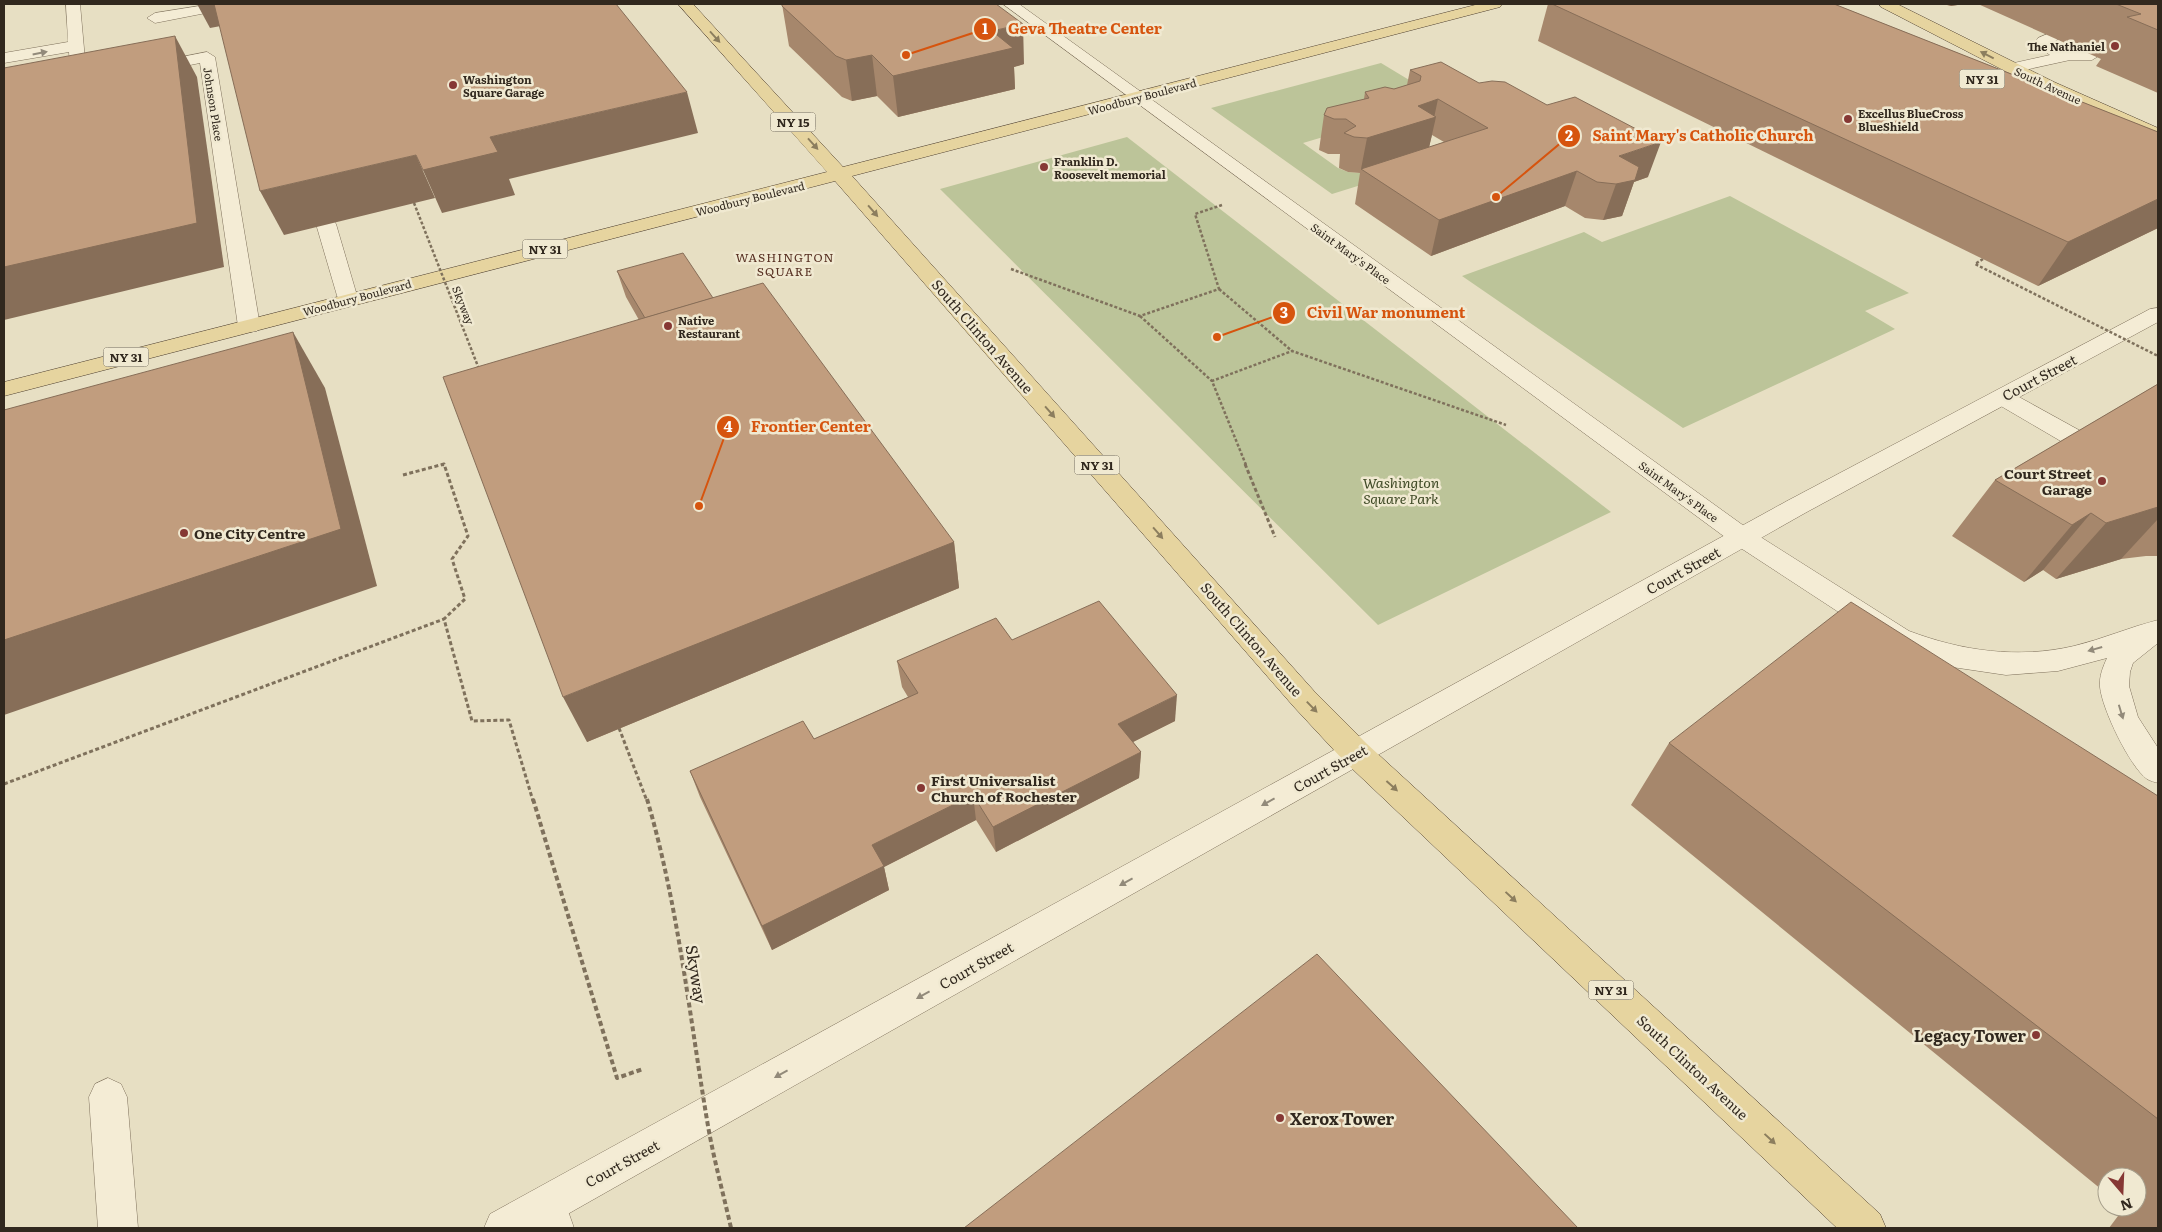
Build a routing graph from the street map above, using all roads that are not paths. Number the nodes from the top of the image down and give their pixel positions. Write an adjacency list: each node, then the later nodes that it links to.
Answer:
1 (73, 4): 9 (street)
2 (685, 4): 22 (main road, South Clinton Avenue / NY 15, one-way to 22)
3 (1010, 4): 18 (street, Saint Mary's Place)
4 (1495, 4): 18 (main road, Woodbury Boulevard / NY 31)
5 (1886, 4): 13 (main road, South Avenue, one-way to 5)
6 (206, 9): 7 (street)
7 (155, 18)
8 (2052, 37): 10 (street)
9 (75, 46): 12 (street, one-way to 9); 16 (street)
10 (2070, 55): 11 (street); 13 (street)
11 (2092, 55)
12 (4, 58)
13 (2011, 68): 20 (main road, South Avenue)
14 (138, 70): 26 (street, Johnson Place)
15 (99, 78): 16 (street)
16 (79, 82): 17 (street)
17 (60, 85)
18 (1138, 97): 22 (main road, Woodbury Boulevard / NY 31); 30 (street, Saint Mary's Place)
19 (2084, 119): 21 (main road, South Avenue)
20 (2158, 134)
21 (2158, 145)
22 (841, 175): 24 (main road, Woodbury Boulevard / NY 31); 34 (main road, South Clinton Avenue / NY 31, one-way to 34)
23 (326, 224): 24 (street)
24 (348, 299): 26 (main road, Woodbury Boulevard / NY 31)
25 (2158, 314): 28 (street, Court Street)
26 (249, 326): 27 (main road, Woodbury Boulevard / NY 31)
27 (4, 388)
28 (2002, 397): 29 (street); 30 (street, Court Street)
29 (2097, 451)
30 (1742, 537): 31 (street, Saint Mary's Place); 34 (street, Court Street)
31 (1881, 626): 32 (street, one-way to 31); 33 (street)
32 (2158, 630): 35 (street, one-way to 35)
33 (1957, 684)
34 (1356, 753): 37 (street, Court Street, one-way to 37); 40 (main road, South Clinton Avenue / NY 31, one-way to 40)
35 (2158, 770)
36 (108, 1097): 38 (street)
37 (550, 1217): 39 (street, Court Street)
38 (118, 1228)
39 (504, 1228)
40 (1866, 1228)

